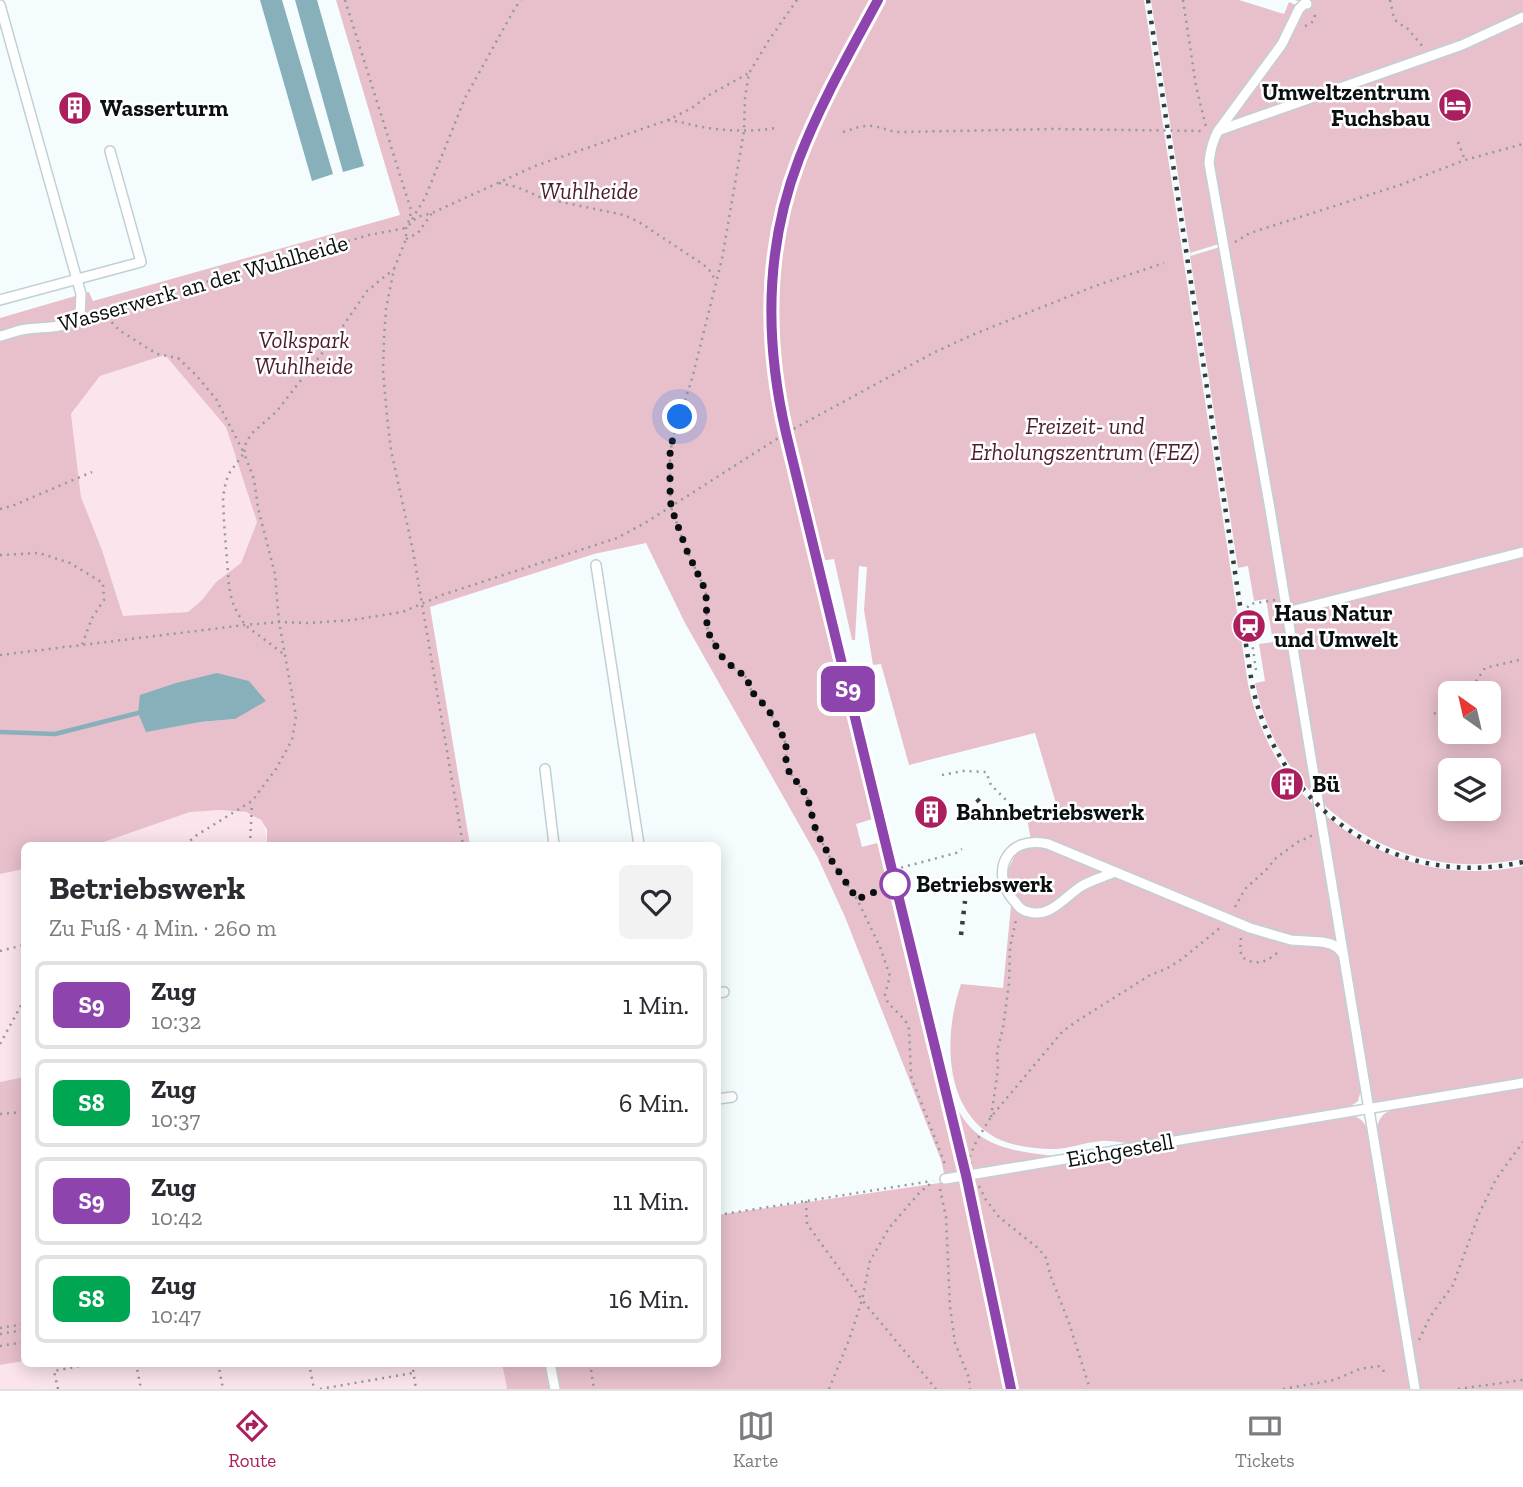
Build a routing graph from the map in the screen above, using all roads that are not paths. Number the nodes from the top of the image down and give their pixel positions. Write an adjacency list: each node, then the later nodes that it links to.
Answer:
1 (1307, 4): 4 (lane)
2 (0, 5): 6 (lane)
3 (1523, 17): 4 (lane)
4 (1218, 131): 11 (lane)
5 (110, 151): 6 (lane)
6 (76, 279): 7 (lane); 8 (lane, Wasserwerk an der Wuhlheide)
7 (0, 300)
8 (0, 337)
9 (1523, 552): 11 (lane)
10 (595, 560): 14 (lane)
11 (1287, 612): 16 (lane)
12 (545, 769): 13 (lane)
13 (554, 842)
14 (639, 842)
15 (1115, 872): 15 (lane); 16 (lane)
16 (1344, 955): 20 (lane)
17 (1523, 1083): 20 (lane, Eichgestell)
18 (732, 1097): 19 (lane)
19 (721, 1099)
20 (1368, 1109): 21 (lane, Eichgestell); 24 (lane)
21 (948, 1178)
22 (551, 1367): 23 (lane)
23 (555, 1389)
24 (1415, 1389)

